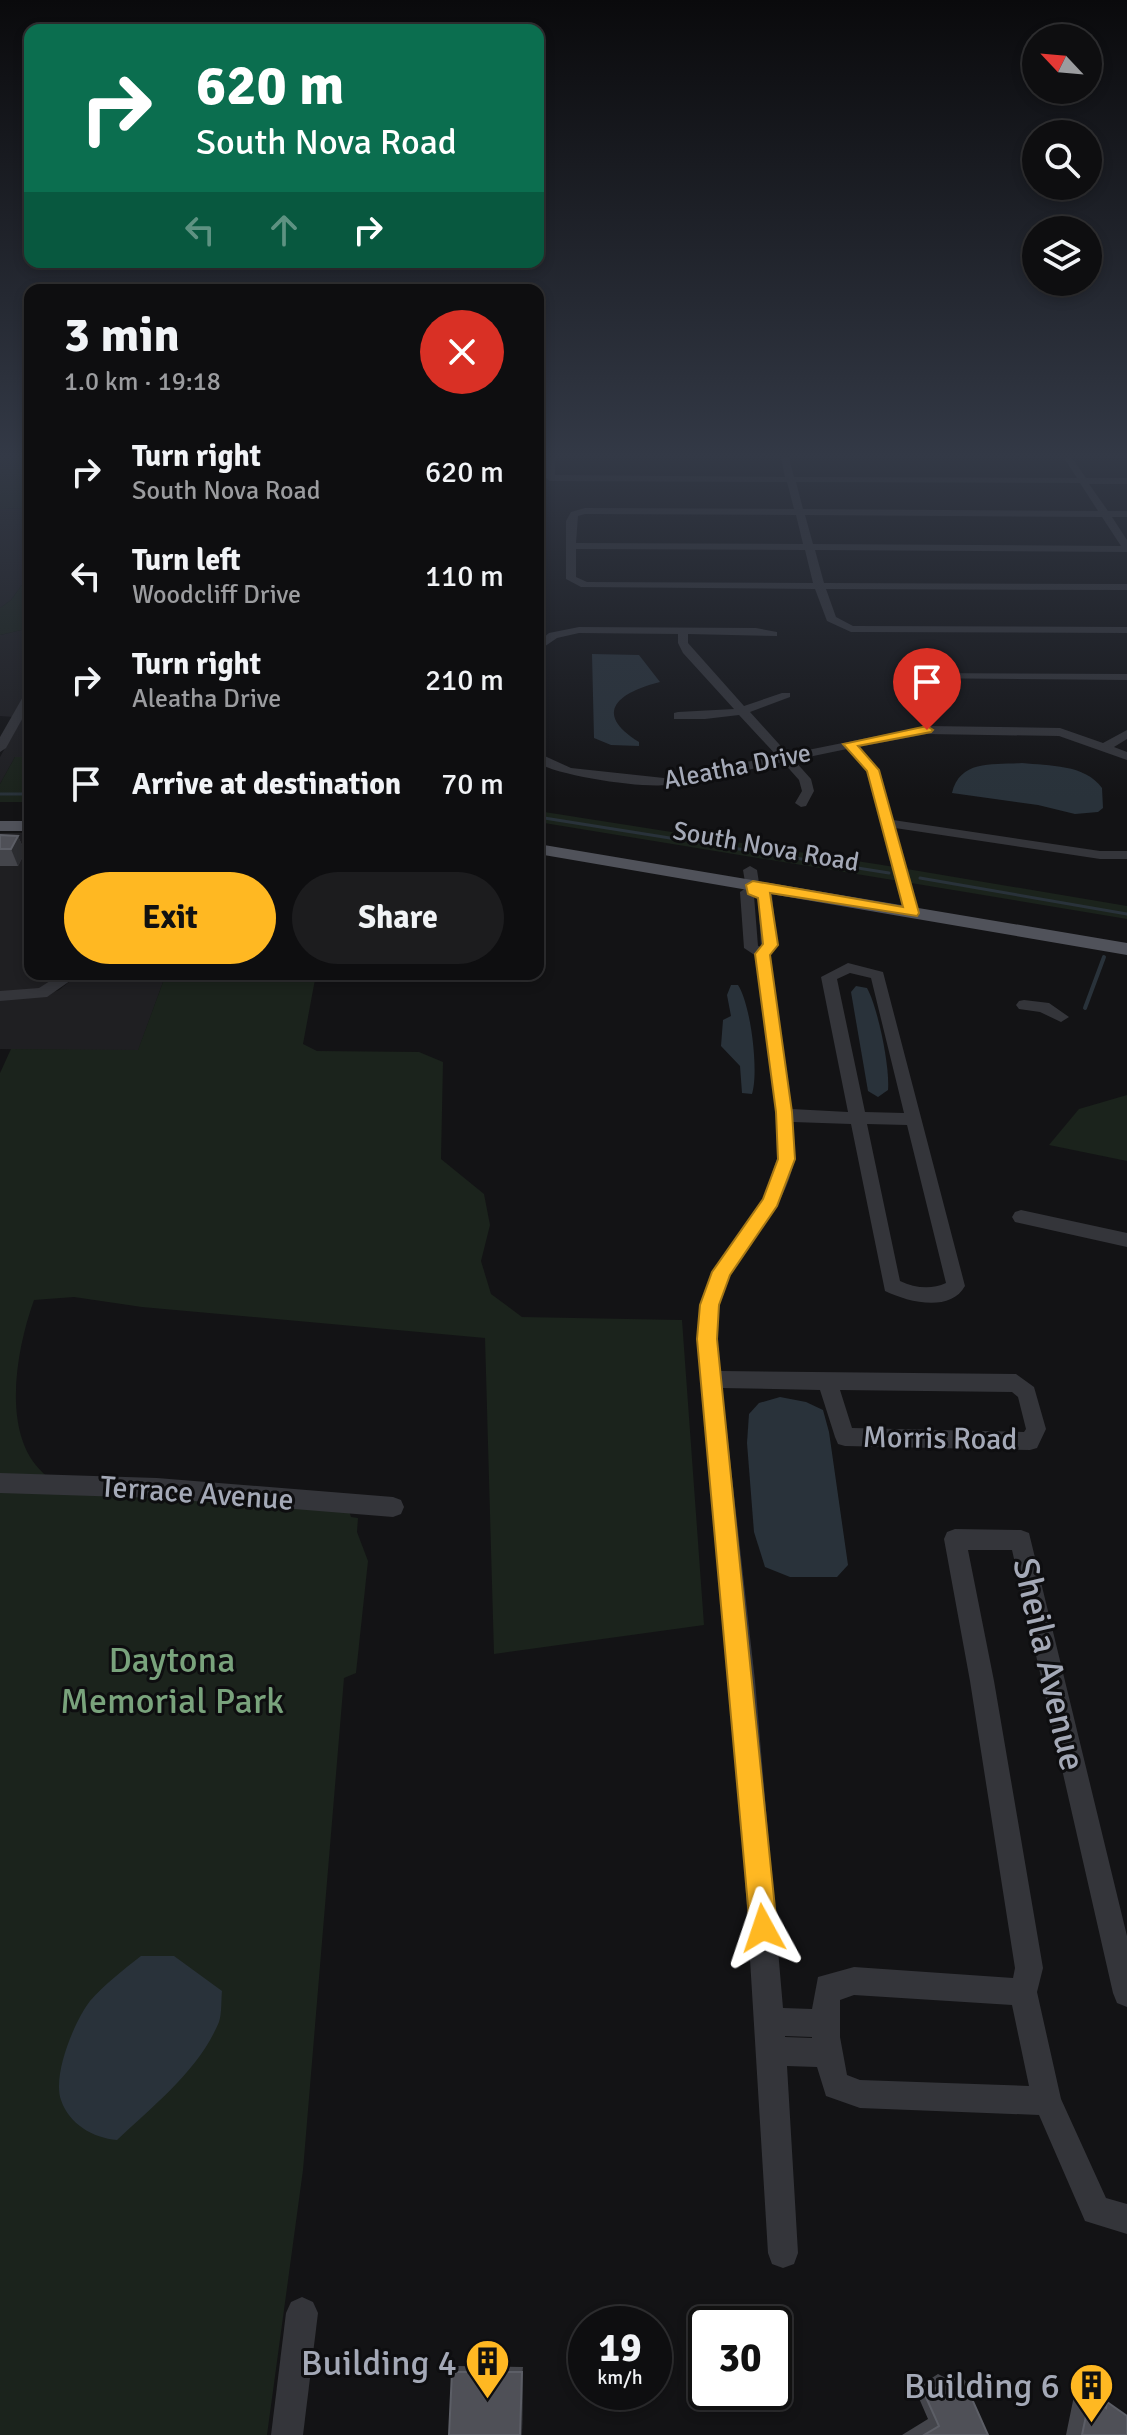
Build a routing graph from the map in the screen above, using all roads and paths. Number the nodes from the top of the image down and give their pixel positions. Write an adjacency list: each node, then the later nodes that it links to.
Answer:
1 (571, 572): 3 (street)
2 (815, 572): 3 (street)
3 (819, 585): 4 (street); 6 (street)
4 (1127, 587)
5 (683, 630): 7 (street); 8 (street); 13 (street)
6 (1127, 630)
7 (773, 634)
8 (544, 642)
9 (913, 676): 10 (street)
10 (1127, 677)
11 (786, 695): 13 (street)
12 (24, 706): 16 (street)
13 (740, 709): 14 (street); 22 (street)
14 (678, 716)
15 (0, 719): 16 (street)
16 (17, 719): 20 (street)
17 (1127, 734): 19 (street)
18 (849, 744): 19 (street, Aleatha Drive); 22 (street, Aleatha Drive); 27 (street)
19 (1106, 747): 21 (street, Aleatha Drive)
20 (0, 748)
21 (1127, 755)
22 (786, 757): 23 (street, Aleatha Drive); 24 (street)
23 (544, 760)
24 (801, 803)
25 (0, 812): 26 (main road)
26 (24, 813)
27 (889, 823): 32 (street); 34 (street)
28 (0, 826): 29 (main road)
29 (24, 826)
30 (544, 836): 33 (main road, South Nova Road)
31 (544, 850): 33 (main road, South Nova Road)
32 (1127, 855)
33 (752, 882): 34 (main road, South Nova Road); 41 (street)
34 (910, 905): 35 (main road, South Nova Road); 36 (main road, South Nova Road)
35 (1127, 934)
36 (1127, 949)
37 (64, 980): 38 (street)
38 (0, 996)
39 (1024, 1005): 40 (street)
40 (1061, 1017)
41 (784, 1112): 42 (street); 46 (street)
42 (855, 1114): 43 (street); 43 (street); 43 (street)
43 (913, 1114)
44 (1021, 1217): 45 (street)
45 (1127, 1240)
46 (712, 1379): 47 (street, Morris Road); 52 (street)
47 (827, 1381): 47 (street, Morris Road)
48 (0, 1483): 49 (street, Terrace Avenue)
49 (393, 1507)
50 (1023, 1992): 51 (street, Sheila Avenue); 53 (street); 56 (street)
51 (1127, 1993)
52 (771, 2022): 53 (street); 54 (street)
53 (823, 2023): 55 (street)
54 (773, 2051): 55 (street); 58 (street)
55 (826, 2053): 56 (street)
56 (1047, 2101): 57 (street)
57 (1127, 2219)
58 (783, 2253)
59 (302, 2313): 60 (street)
60 (287, 2435)

